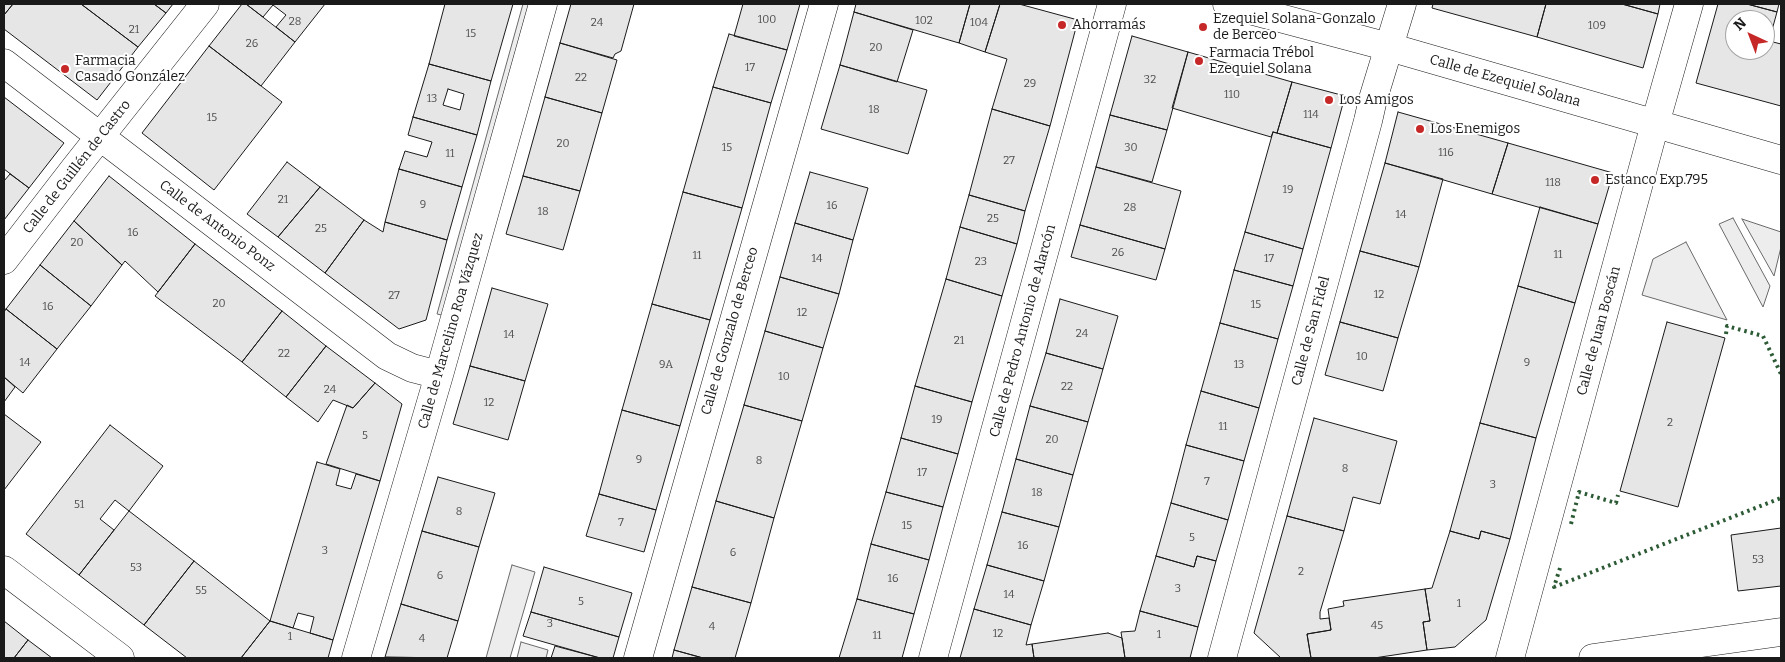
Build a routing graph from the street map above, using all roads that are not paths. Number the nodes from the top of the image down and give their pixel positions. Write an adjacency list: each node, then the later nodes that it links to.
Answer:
1 (205, 4): 11 (street, Calle de Guillén de Castro)
2 (543, 4): 14 (street, Calle de Marcelino Roa Vázquez)
3 (824, 4): 19 (street, Calle de Gonzalo de Berceo)
4 (1112, 4): 20 (street, Calle de Pedro Antonio de Alarcón)
5 (1227, 4): 8 (street, Calle de Ezequiel Solana)
6 (1402, 4): 8 (street, Calle de San Fidel)
7 (1690, 4): 10 (street, Calle de Juan Boscán)
8 (1389, 47): 10 (street, Calle de Ezequiel Solana); 21 (street, Calle de San Fidel)
9 (4, 63): 11 (street, Calle de Antonio Ponz)
10 (1655, 124): 12 (street, Calle de Ezequiel Solana); 22 (street, Calle de Juan Boscán)
11 (100, 138): 13 (street, Calle de Guillén de Castro); 14 (street, Calle de Antonio Ponz)
12 (1781, 160)
13 (4, 260)
14 (439, 375): 18 (street, Calle de Marcelino Roa Vázquez)
15 (4, 570): 17 (street)
16 (1781, 632): 23 (street)
17 (120, 658)
18 (356, 658)
19 (638, 658)
20 (933, 658)
21 (1222, 658)
22 (1510, 658)
23 (1593, 658)

